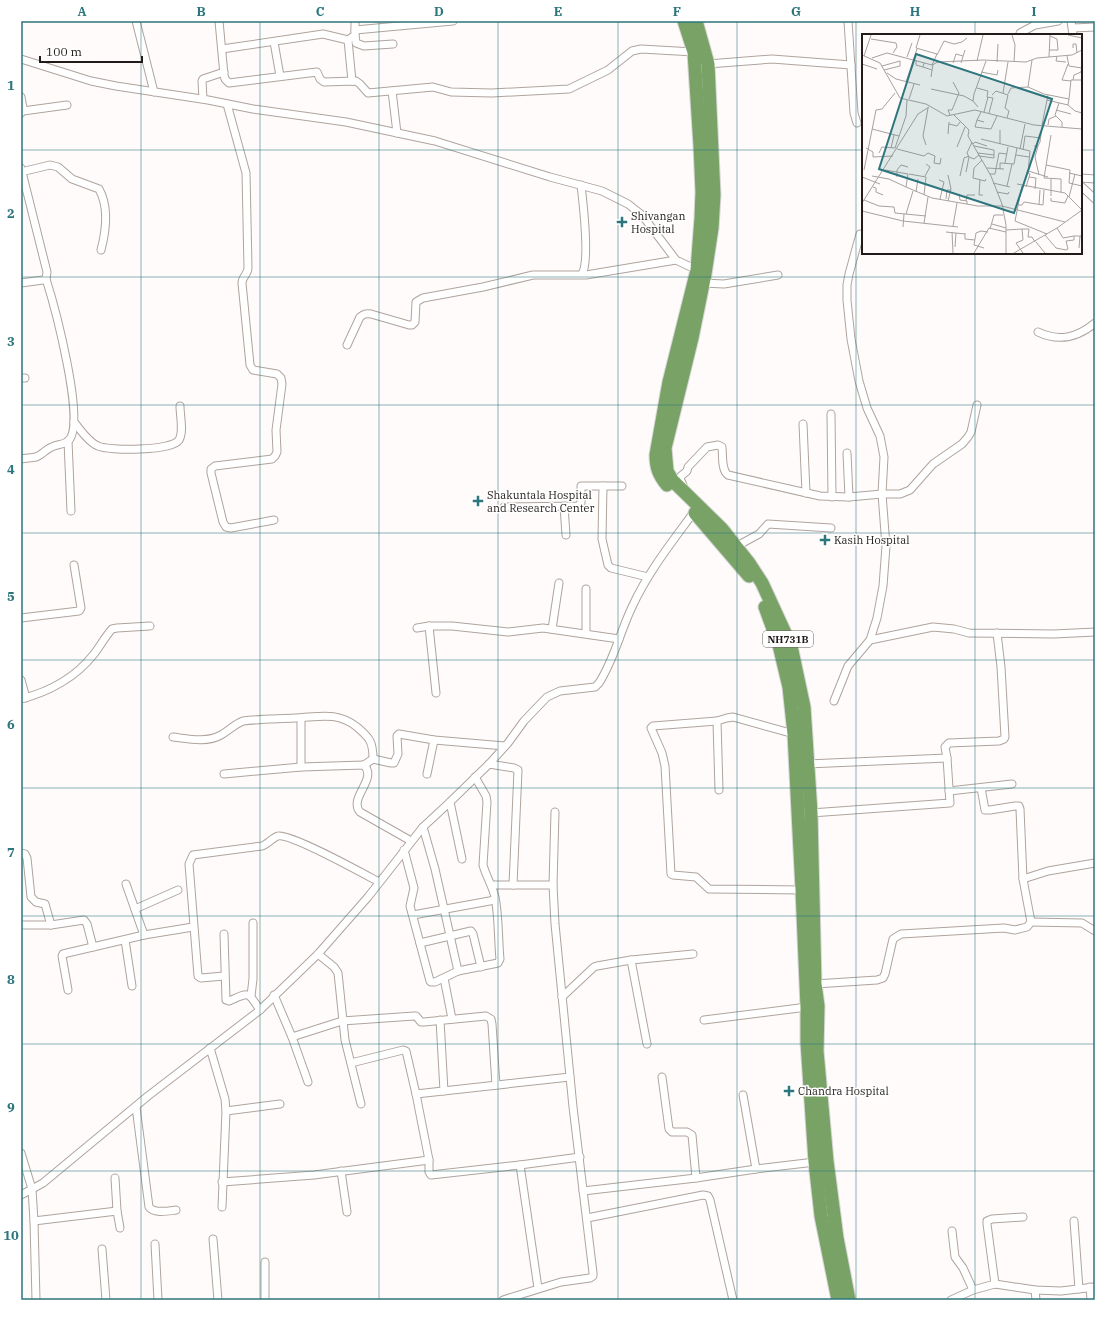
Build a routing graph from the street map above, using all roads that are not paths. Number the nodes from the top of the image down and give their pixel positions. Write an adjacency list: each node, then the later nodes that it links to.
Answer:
1 (136, 21): 25 (street)
2 (219, 21): 16 (street)
3 (355, 21): 11 (street)
4 (453, 21): 11 (street)
5 (684, 21): 17 (highway)
6 (696, 21): 19 (highway, NH731B)
7 (848, 21): 20 (street)
8 (1058, 21): 12 (street)
9 (1095, 27): 10 (street)
10 (1072, 28)
11 (355, 33): 13 (street); 15 (street)
12 (1020, 34)
13 (348, 40): 14 (street); 23 (street)
14 (274, 42): 16 (street); 22 (street)
15 (393, 44)
16 (222, 49): 21 (street)
17 (694, 52): 24 (street); 44 (highway)
18 (21, 59): 25 (street)
19 (708, 64): 20 (street); 44 (highway, NH731B)
20 (851, 65): 31 (street)
21 (224, 72): 22 (street); 27 (street)
22 (280, 76): 23 (street)
23 (352, 81): 24 (street)
24 (392, 91): 32 (street)
25 (154, 92): 27 (street)
26 (21, 97): 30 (street)
27 (203, 99): 28 (street)
28 (228, 104): 32 (street); 69 (street)
29 (67, 105): 30 (street)
30 (22, 112)
31 (857, 123)
32 (397, 133): 36 (street)
33 (21, 170): 40 (street); 45 (street)
34 (1082, 178): 35 (street)
35 (1095, 179)
36 (581, 185): 41 (street); 42 (street)
37 (1082, 187): 38 (street)
38 (1095, 199)
39 (860, 234): 62 (street)
40 (101, 250)
41 (676, 260): 42 (street); 44 (street)
42 (582, 274): 49 (street)
43 (778, 275): 44 (street)
44 (701, 276): 60 (highway, NH731B); 68 (highway)
45 (46, 279): 46 (street); 53 (street)
46 (21, 283)
47 (1095, 323): 48 (street)
48 (1038, 332)
49 (347, 345)
50 (977, 405): 62 (street)
51 (180, 406): 53 (street)
52 (831, 414): 63 (street)
53 (74, 422): 55 (street)
54 (803, 424): 61 (street)
55 (68, 441): 57 (street); 67 (street)
56 (847, 453): 64 (street)
57 (21, 459)
58 (602, 486): 59 (street); 65 (street); 74 (street)
59 (622, 486)
60 (687, 493): 61 (street); 72 (highway, NH731B)
61 (806, 493): 63 (street)
62 (882, 494): 64 (street); 86 (street)
63 (832, 497): 64 (street)
64 (849, 497)
65 (564, 506): 66 (street); 71 (street)
66 (504, 507)
67 (71, 512)
68 (694, 512): 74 (street); 93 (highway)
69 (274, 520)
70 (831, 528): 72 (street)
71 (566, 535)
72 (737, 546): 100 (highway, NH731B)
73 (74, 565): 77 (street)
74 (648, 577): 85 (street)
75 (558, 583): 81 (street)
76 (586, 589): 83 (street)
77 (21, 618)
78 (150, 626): 89 (street)
79 (430, 626): 80 (street); 81 (street); 88 (street)
80 (417, 628)
81 (552, 629): 83 (street)
82 (1095, 632): 84 (street)
83 (586, 633): 85 (street)
84 (997, 633): 86 (street); 97 (street)
85 (619, 639): 96 (street)
86 (870, 640): 90 (street)
87 (21, 680): 89 (street)
88 (436, 693)
89 (24, 698)
90 (834, 701)
91 (301, 718): 94 (street); 98 (street); 102 (street)
92 (717, 722): 93 (street); 108 (street); 126 (street)
93 (794, 734): 126 (highway)
94 (173, 737)
95 (434, 740): 96 (street); 98 (street); 104 (street)
96 (505, 746): 99 (street)
97 (947, 758): 100 (street); 109 (street)
98 (373, 759): 101 (street)
99 (489, 764): 105 (street); 123 (street)
100 (807, 764): 112 (highway, NH731B)
101 (364, 765): 102 (street); 114 (street)
102 (302, 767): 103 (street)
103 (224, 774)
104 (427, 774)
105 (475, 778): 110 (street); 122 (street)
106 (1012, 784): 107 (street)
107 (981, 788): 109 (street); 119 (street)
108 (719, 790)
109 (949, 791): 112 (street)
110 (450, 802): 113 (street); 117 (street)
111 (555, 812): 124 (street)
112 (811, 813): 150 (highway, NH731B)
113 (422, 827): 114 (street); 129 (street)
114 (411, 841): 115 (street)
115 (404, 850): 120 (street); 130 (street)
116 (21, 853): 133 (street)
117 (462, 859)
118 (1095, 863): 119 (street)
119 (1023, 879): 131 (street)
120 (379, 882): 135 (street); 143 (street)
121 (126, 884): 128 (street)
122 (492, 885): 123 (street); 127 (street)
123 (513, 885): 124 (street)
124 (553, 885): 155 (street)
125 (178, 890): 128 (street)
126 (802, 890): 156 (highway)
127 (495, 900): 129 (street); 146 (street)
128 (134, 909): 138 (street)
129 (444, 909): 130 (street); 139 (street)
130 (413, 915): 141 (street)
131 (1030, 922): 136 (street); 150 (street)
132 (254, 923): 154 (street)
133 (51, 925): 134 (street); 142 (street)
134 (22, 926)
135 (193, 927): 138 (street); 148 (street)
136 (1095, 932)
137 (224, 934): 148 (street)
138 (144, 935): 140 (street)
139 (450, 936): 141 (street); 146 (street); 147 (street)
140 (125, 940): 142 (street); 151 (street)
141 (420, 943): 149 (street)
142 (93, 947): 152 (street)
143 (318, 954): 153 (street); 161 (street)
144 (693, 954): 145 (street)
145 (631, 960): 155 (street); 163 (street)
146 (481, 967): 147 (street)
147 (458, 971): 149 (street)
148 (224, 976): 154 (street)
149 (444, 978): 158 (street)
150 (816, 984): 218 (highway, NH731B)
151 (132, 986)
152 (68, 990)
153 (274, 995): 157 (street); 162 (street)
154 (251, 996): 157 (street)
155 (562, 997): 166 (street)
156 (807, 1007): 160 (street); 180 (highway)
157 (260, 1010): 164 (street)
158 (452, 1019): 159 (street); 169 (street)
159 (440, 1020): 161 (street); 170 (street)
160 (704, 1020)
161 (342, 1021): 162 (street); 165 (street)
162 (292, 1037): 168 (street)
163 (648, 1044)
164 (210, 1048): 175 (street); 176 (street)
165 (350, 1063): 171 (street); 174 (street)
166 (570, 1077): 169 (street); 178 (street)
167 (662, 1077): 185 (street)
168 (308, 1082)
169 (496, 1085): 170 (street)
170 (444, 1091): 171 (street)
171 (416, 1094): 179 (street)
172 (743, 1095): 182 (street)
173 (280, 1104): 176 (street)
174 (360, 1104)
175 (136, 1107): 187 (street); 191 (street)
176 (226, 1111): 186 (street)
177 (21, 1153): 187 (street)
178 (580, 1157): 181 (street); 188 (street)
179 (429, 1160): 181 (street); 183 (street)
180 (815, 1162): 182 (street); 217 (highway)
181 (520, 1165): 206 (street)
182 (756, 1169): 185 (street)
183 (341, 1171): 186 (street); 193 (street)
184 (115, 1178): 192 (street)
185 (696, 1178): 188 (street)
186 (222, 1182): 190 (street)
187 (32, 1189): 189 (street); 196 (street)
188 (583, 1191): 195 (street)
189 (21, 1195)
190 (222, 1207)
191 (176, 1210)
192 (117, 1211): 196 (street); 198 (street)
193 (347, 1212)
194 (1023, 1217): 204 (street)
195 (587, 1218): 206 (street); 216 (street)
196 (34, 1221): 210 (street)
197 (1074, 1221): 207 (street)
198 (120, 1228)
199 (952, 1231): 208 (street)
200 (213, 1239): 213 (street)
201 (155, 1244): 212 (street)
202 (102, 1250): 211 (street)
203 (265, 1262): 214 (street)
204 (995, 1284): 208 (street); 209 (street)
205 (1093, 1287): 207 (street); 221 (street)
206 (538, 1288): 215 (street)
207 (1079, 1289): 209 (street)
208 (973, 1290): 219 (street)
209 (1035, 1290): 220 (street)
210 (36, 1300)
211 (106, 1300)
212 (158, 1300)
213 (218, 1300)
214 (265, 1300)
215 (503, 1300)
216 (733, 1300)
217 (838, 1300)
218 (849, 1300)
219 (951, 1300)
220 (1036, 1300)
221 (1091, 1300)

